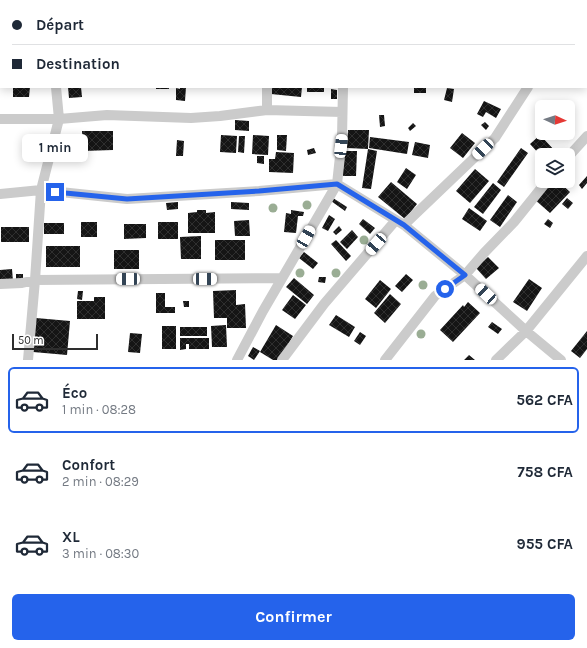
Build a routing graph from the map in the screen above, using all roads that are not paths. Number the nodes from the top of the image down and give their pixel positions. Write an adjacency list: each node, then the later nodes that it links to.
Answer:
1 (56, 88): 7 (street)
2 (267, 88): 5 (street)
3 (343, 88): 6 (street)
4 (527, 88): 15 (street)
5 (267, 110): 6 (street); 7 (street)
6 (342, 112): 11 (street)
7 (59, 119): 8 (street); 13 (street)
8 (0, 120)
9 (587, 136): 10 (street)
10 (575, 149)
11 (337, 184): 13 (street); 15 (street); 18 (street)
12 (542, 188): 17 (street)
13 (41, 190): 14 (street); 19 (street)
14 (0, 194)
15 (400, 222): 17 (street); 24 (street)
16 (587, 256): 21 (street)
17 (465, 275): 21 (street); 25 (street)
18 (282, 278): 19 (street); 23 (street)
19 (35, 280): 20 (street); 22 (street)
20 (0, 284)
21 (526, 331): 26 (street); 27 (street)
22 (28, 360)
23 (237, 360)
24 (282, 360)
25 (385, 360)
26 (496, 360)
27 (561, 360)

